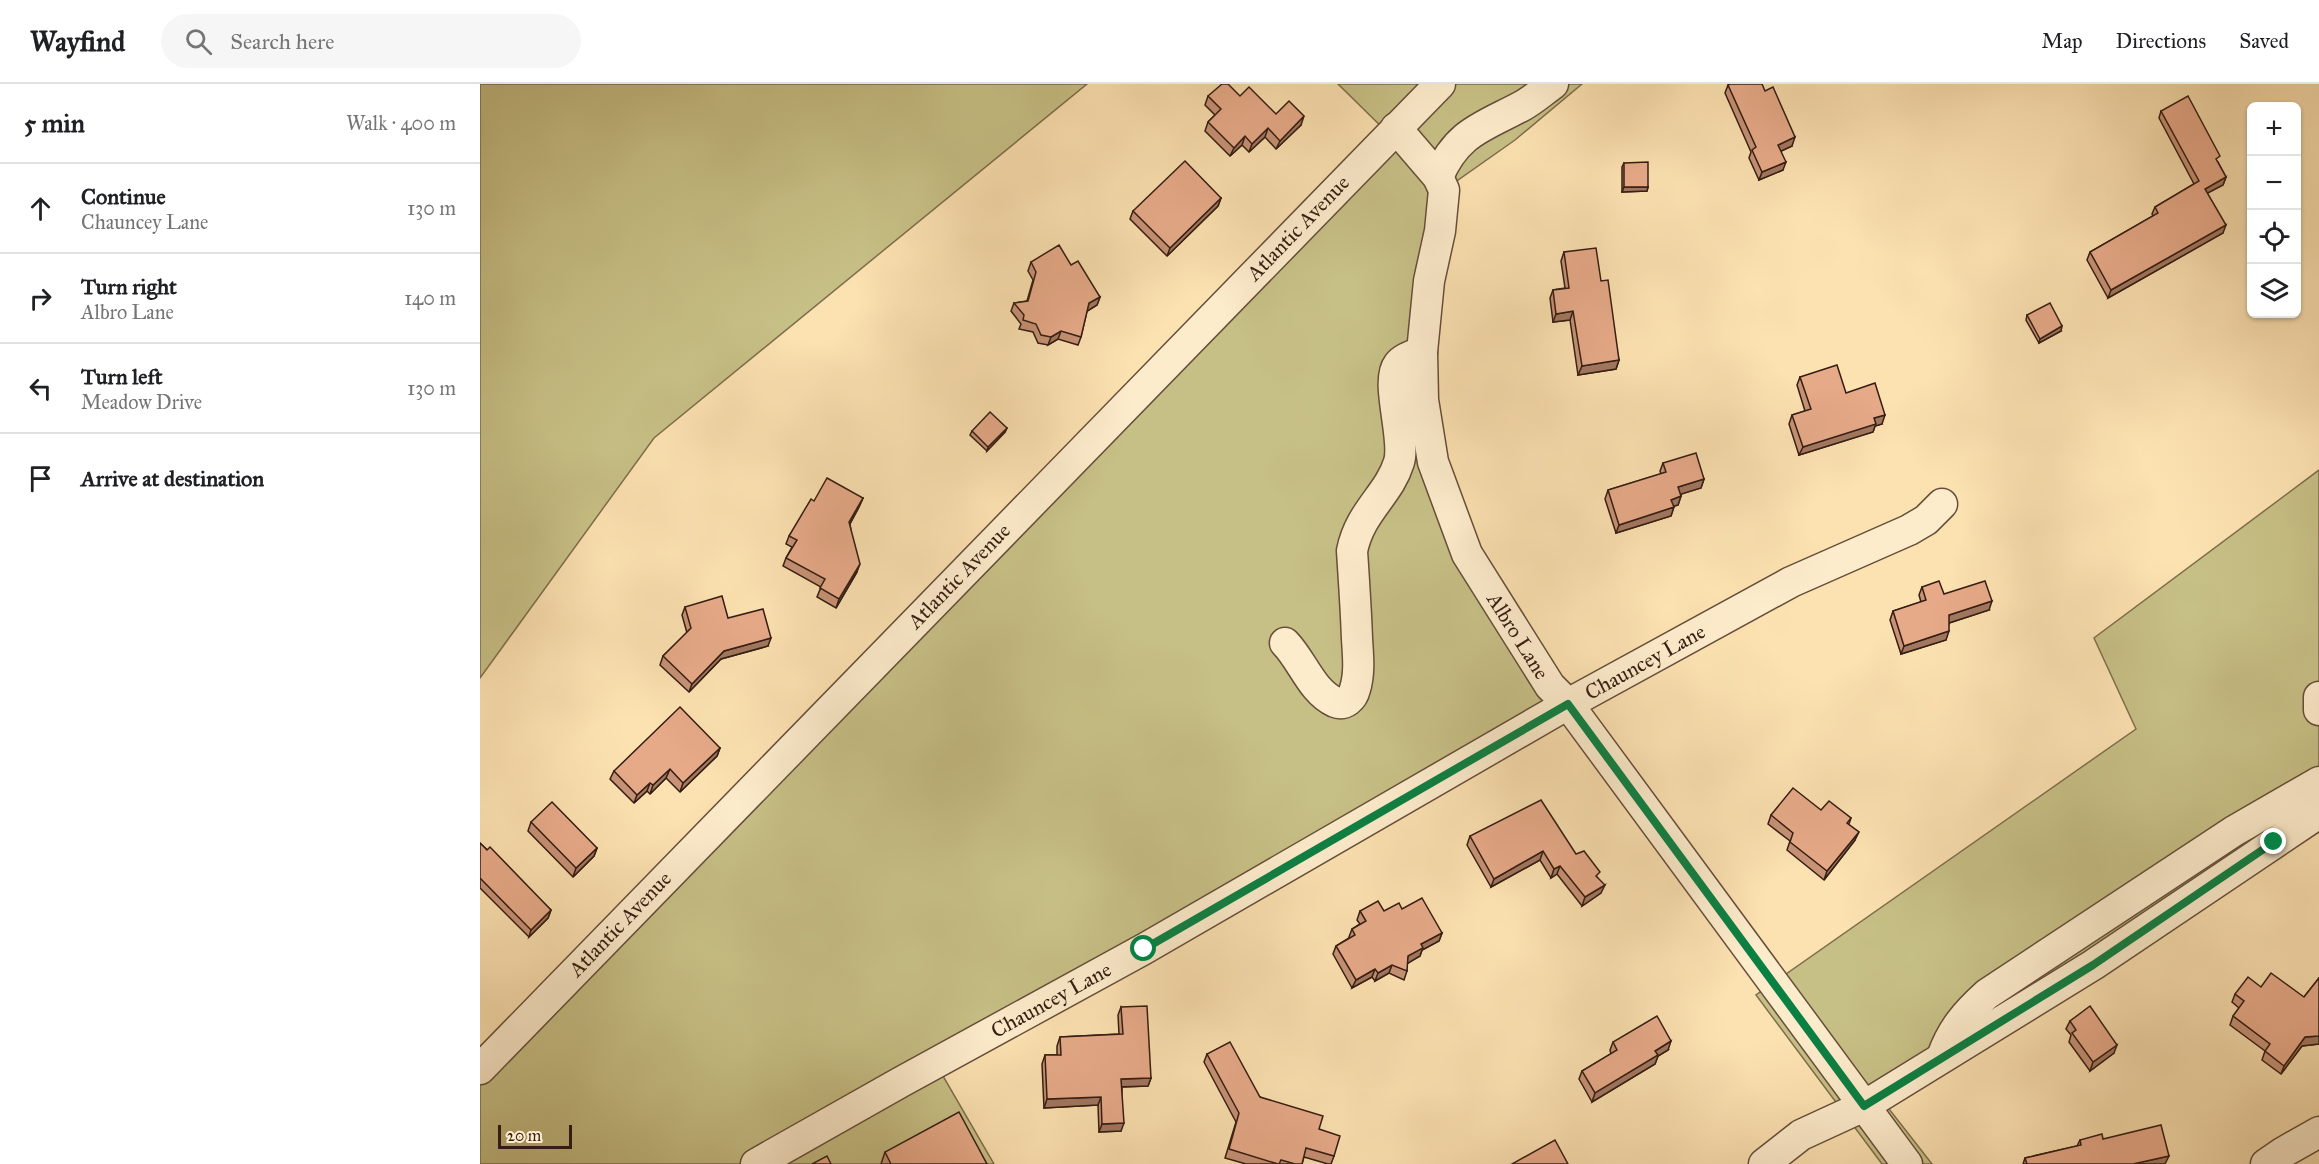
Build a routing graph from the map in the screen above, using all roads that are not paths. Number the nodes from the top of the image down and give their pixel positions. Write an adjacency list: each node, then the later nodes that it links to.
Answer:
1 (1440, 84): 3 (street, Atlantic Avenue)
2 (1553, 84): 4 (street)
3 (1396, 128): 4 (street); 14 (street, Atlantic Avenue)
4 (1438, 177): 5 (street, Albro Lane)
5 (1422, 352): 7 (street); 9 (street, Albro Lane)
6 (1942, 504): 9 (street, Chauncey Lane)
7 (1285, 643)
8 (2319, 697): 10 (street)
9 (1568, 704): 15 (street, Albro Lane); 17 (street, Chauncey Lane)
10 (2319, 710)
11 (2319, 782): 13 (street)
12 (2319, 813): 13 (street)
13 (1942, 1057): 15 (street)
14 (480, 1068)
15 (1864, 1106): 18 (street); 19 (street, Albro Lane)
16 (2319, 1132): 20 (street)
17 (756, 1164)
18 (1764, 1164)
19 (1907, 1164)
20 (2266, 1164)

